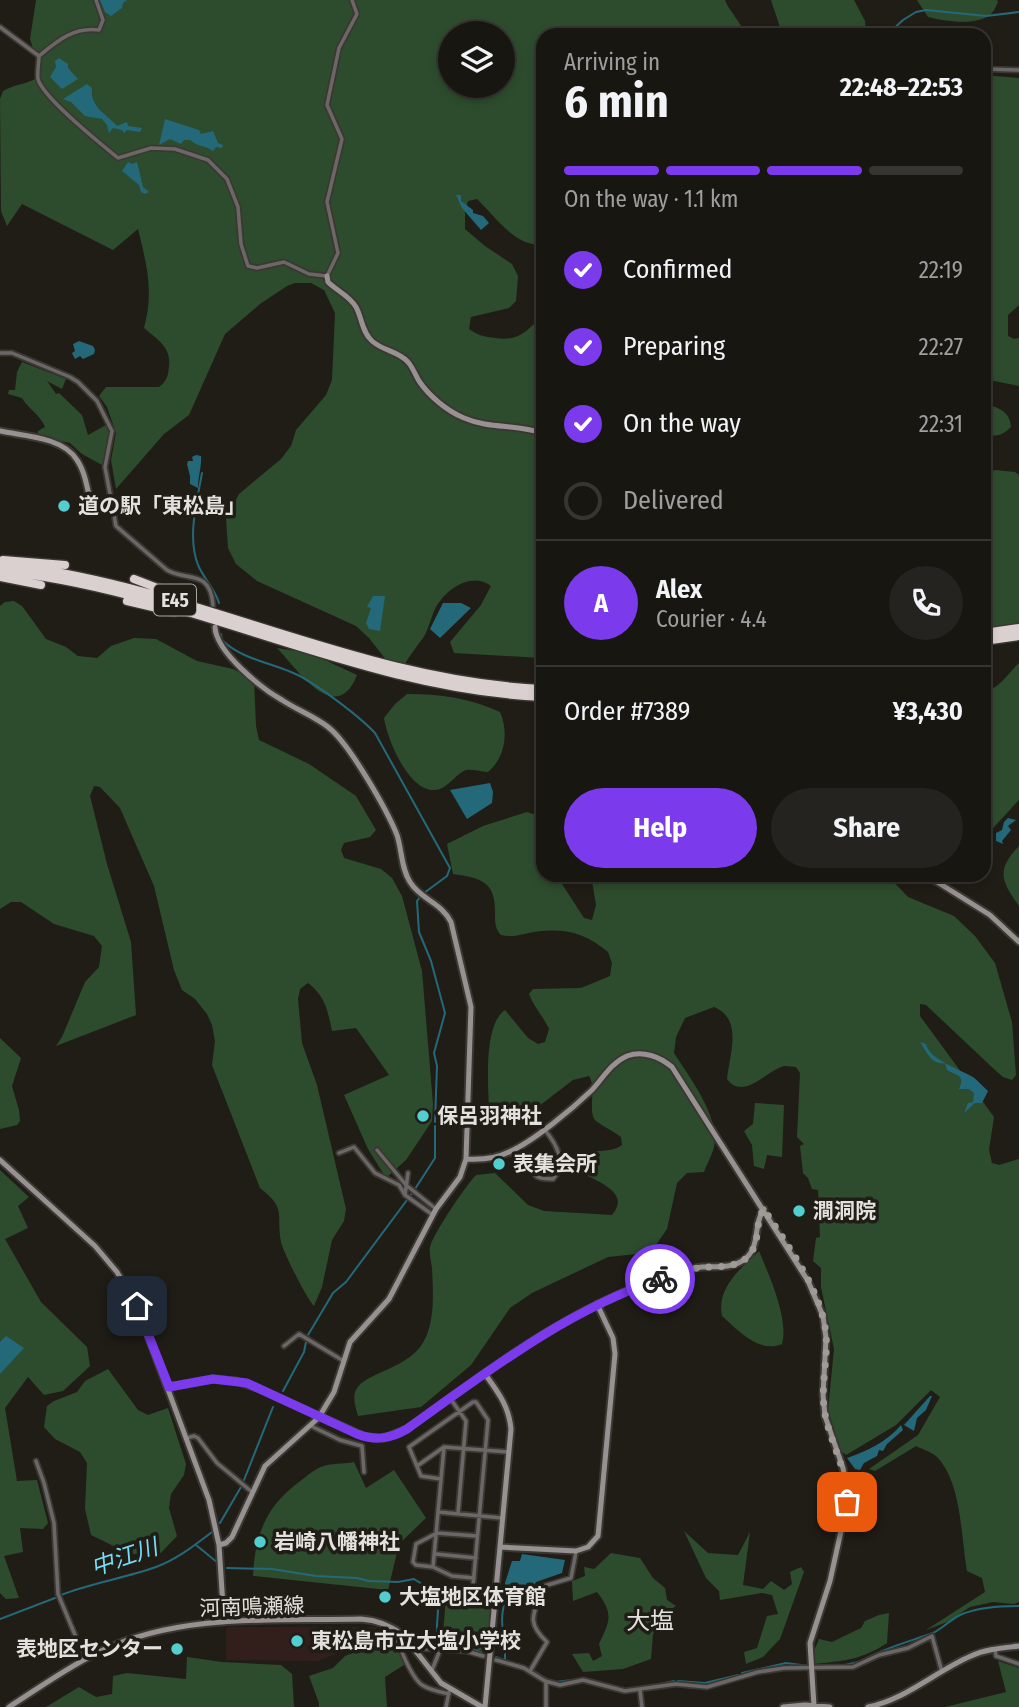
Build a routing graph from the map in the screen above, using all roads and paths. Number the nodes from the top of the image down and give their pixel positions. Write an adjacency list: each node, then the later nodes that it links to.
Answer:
1 (96, 0): 4 (street)
2 (352, 0): 7 (street)
3 (0, 27): 4 (street)
4 (39, 56): 7 (street)
5 (991, 69): 6 (street)
6 (1019, 70)
7 (327, 276): 10 (street)
8 (0, 354): 18 (street)
9 (0, 431): 11 (street)
10 (536, 431)
11 (92, 509)
12 (0, 562): 13 (highway); 18 (highway, E45)
13 (65, 565)
14 (0, 574): 16 (highway); 22 (highway, E45)
15 (134, 579): 18 (highway)
16 (41, 585)
17 (127, 601): 22 (highway)
18 (211, 607): 25 (highway, E45)
19 (215, 627): 35 (street)
20 (1019, 628): 21 (highway)
21 (991, 632)
22 (262, 635): 25 (highway, E45)
23 (1019, 636): 24 (highway)
24 (991, 639)
25 (345, 658): 26 (highway, E45)
26 (432, 680): 27 (highway, E45); 28 (highway, E45)
27 (536, 689)
28 (536, 697)
29 (937, 882): 30 (street)
30 (1019, 942)
31 (544, 1128): 33 (street); 33 (street); 40 (street)
32 (377, 1150): 38 (street)
33 (511, 1152): 35 (street)
34 (339, 1153): 39 (street)
35 (466, 1159): 41 (street)
36 (0, 1160): 46 (street)
37 (408, 1173): 38 (street)
38 (408, 1186): 39 (street); 41 (street)
39 (405, 1195): 41 (street)
40 (764, 1209): 42 (street); 86 (street)
41 (434, 1212): 44 (street)
42 (597, 1304): 45 (street); 70 (street)
43 (284, 1346): 44 (street)
44 (342, 1360): 49 (street)
45 (485, 1374): 47 (street); 56 (street)
46 (169, 1387): 47 (street); 52 (street)
47 (450, 1398): 48 (street)
48 (460, 1411): 54 (street); 55 (street); 58 (street)
49 (322, 1412)
50 (316, 1420): 51 (street)
51 (311, 1426): 59 (street); 61 (street)
52 (187, 1438): 61 (street); 68 (street)
53 (444, 1447): 54 (street); 58 (street); 60 (street)
54 (464, 1448): 55 (street); 63 (street)
55 (486, 1450): 56 (street); 64 (street)
56 (509, 1452): 65 (street)
57 (36, 1461): 83 (street)
58 (416, 1466): 60 (street)
59 (364, 1472)
60 (441, 1479): 62 (street)
61 (252, 1492): 68 (street)
62 (438, 1512): 63 (street); 66 (street)
63 (458, 1513): 64 (street)
64 (479, 1515): 65 (street); 67 (street)
65 (502, 1518): 69 (street)
66 (437, 1533): 67 (street); 71 (street); 73 (street)
67 (477, 1536): 72 (street)
68 (219, 1545): 76 (street)
69 (500, 1547): 70 (street); 75 (street)
70 (576, 1551): 88 (street)
71 (435, 1553): 72 (street); 73 (street)
72 (475, 1558): 74 (street)
73 (433, 1567): 74 (street)
74 (474, 1578): 75 (street)
75 (495, 1601): 95 (street)
76 (224, 1622): 77 (street, 河南鳴瀬線); 83 (street, 河南鳴瀬線)
77 (396, 1629): 79 (street, 河南鳴瀬線); 92 (street)
78 (1019, 1646): 80 (street)
79 (415, 1648): 81 (street); 87 (street, 河南鳴瀬線)
80 (995, 1649): 85 (street); 89 (street)
81 (440, 1650): 82 (street); 87 (street)
82 (483, 1656)
83 (85, 1659): 93 (street, 河南鳴瀬線)
84 (496, 1660): 88 (street)
85 (1019, 1664)
86 (811, 1669): 89 (street); 91 (street); 99 (street)
87 (431, 1671): 92 (street, 河南鳴瀬線)
88 (530, 1671): 90 (street)
89 (942, 1672): 101 (street)
90 (546, 1681): 91 (street); 96 (street)
91 (640, 1690): 97 (street)
92 (449, 1692): 94 (street); 95 (street, 河南鳴瀬線)
93 (9, 1707)
94 (446, 1707)
95 (484, 1707)
96 (546, 1707)
97 (642, 1707)
98 (783, 1707): 99 (street)
99 (814, 1707): 100 (street)
100 (830, 1707)
101 (868, 1707)

